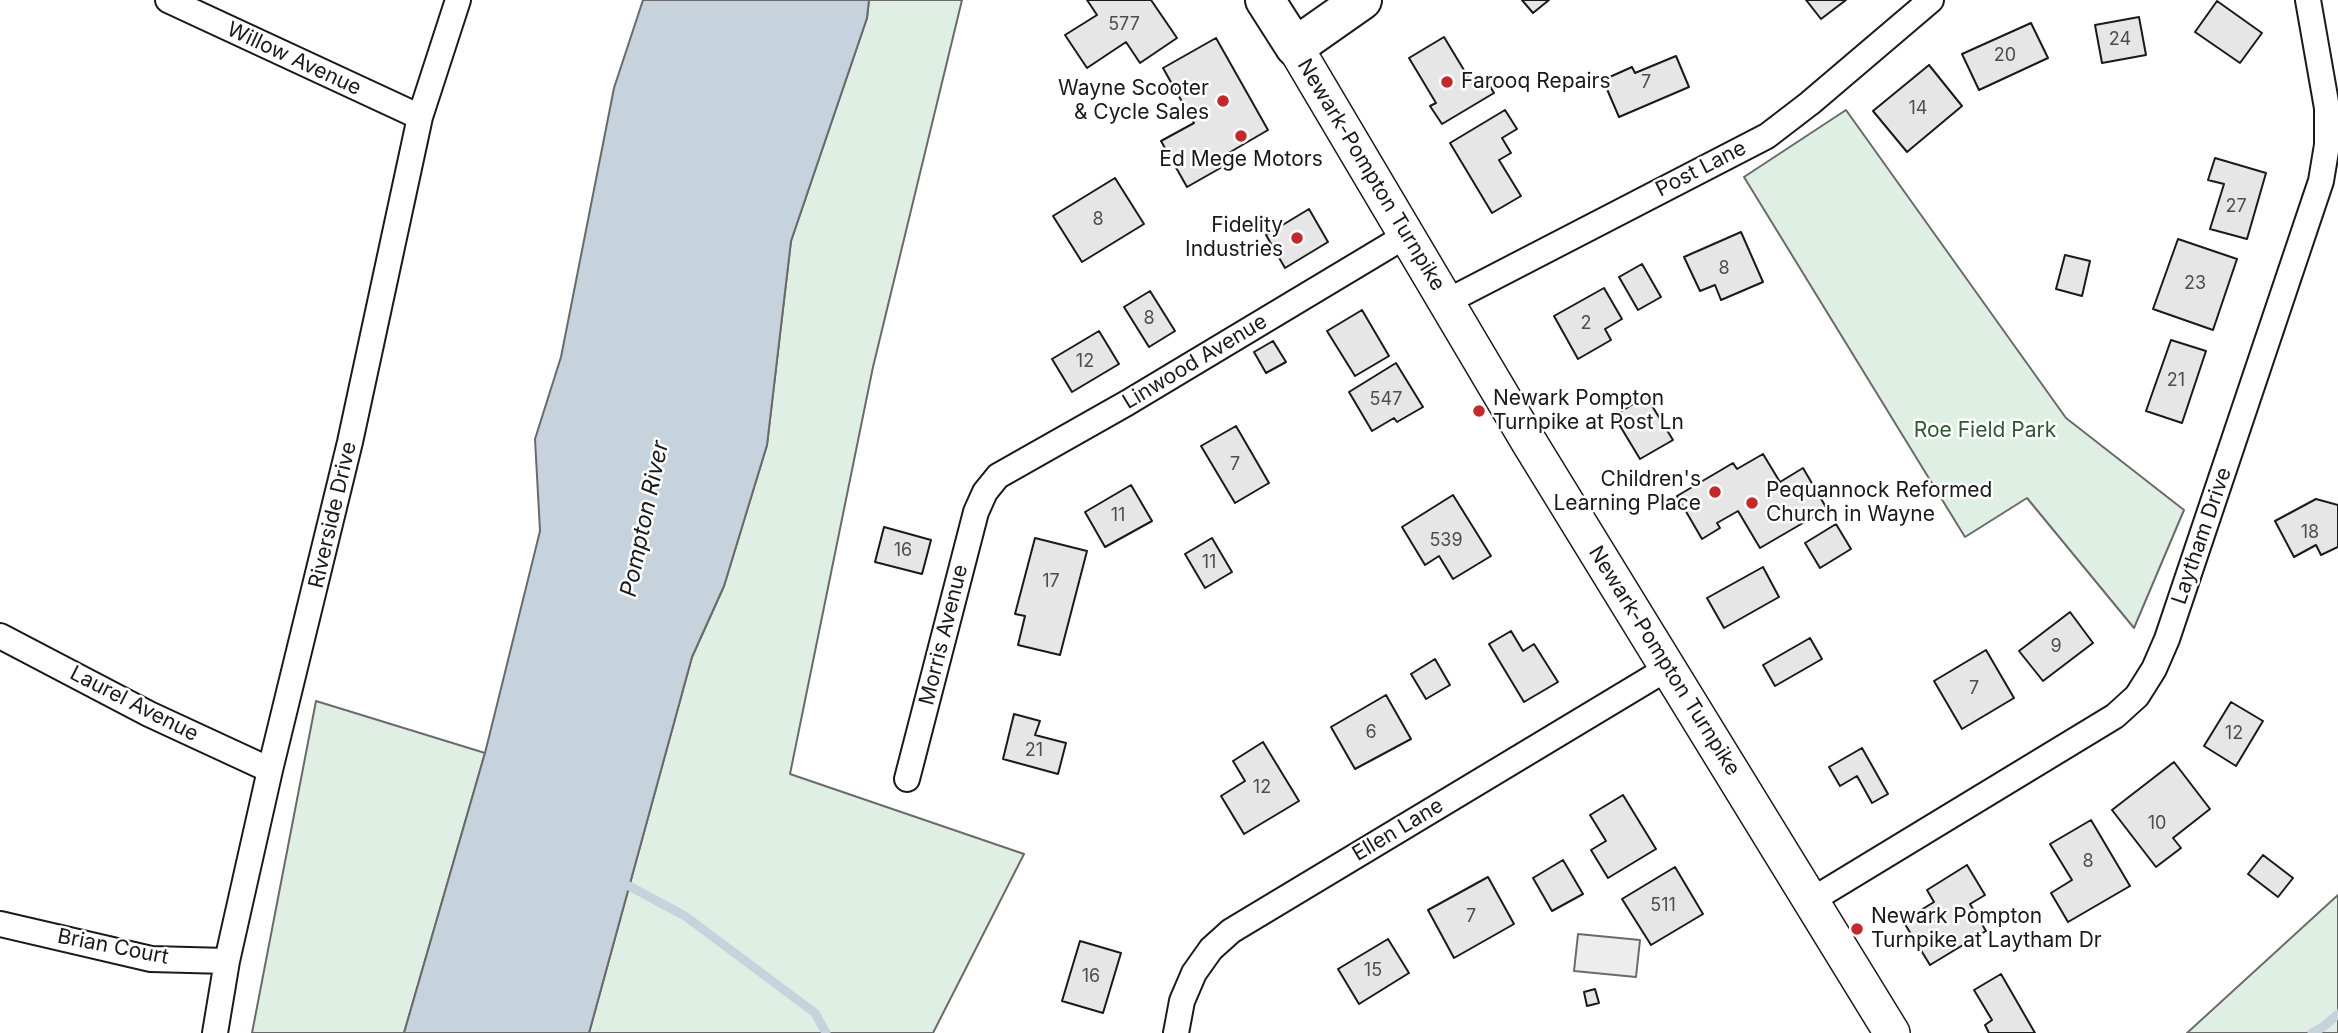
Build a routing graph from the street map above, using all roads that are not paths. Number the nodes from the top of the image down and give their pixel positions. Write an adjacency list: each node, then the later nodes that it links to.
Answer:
1 (168, 0): 8 (street, Willow Avenue)
2 (458, 0): 8 (street, Riverside Drive)
3 (1265, 0): 7 (main road, Newark-Pompton Turnpike)
4 (1362, 0): 7 (main road)
5 (1931, 0): 10 (street, Post Lane)
6 (2308, 0): 16 (street, Laytham Drive)
7 (1295, 47): 9 (main road, Newark-Pompton Turnpike)
8 (420, 117): 14 (street, Riverside Drive)
9 (1407, 235): 10 (main road, Newark-Pompton Turnpike); 11 (street, Linwood Avenue)
10 (1446, 302): 13 (main road, Newark-Pompton Turnpike)
11 (985, 492): 15 (street, Morris Avenue)
12 (0, 636): 14 (street, Laurel Avenue)
13 (1668, 668): 16 (main road, Newark-Pompton Turnpike); 20 (street, Ellen Lane)
14 (270, 770): 18 (street, Riverside Drive)
15 (907, 779)
16 (1812, 901): 21 (main road, Newark-Pompton Turnpike)
17 (0, 924): 18 (street, Brian Court)
18 (227, 961): 19 (street, Riverside Drive)
19 (215, 1033)
20 (1176, 1033)
21 (1892, 1033)

